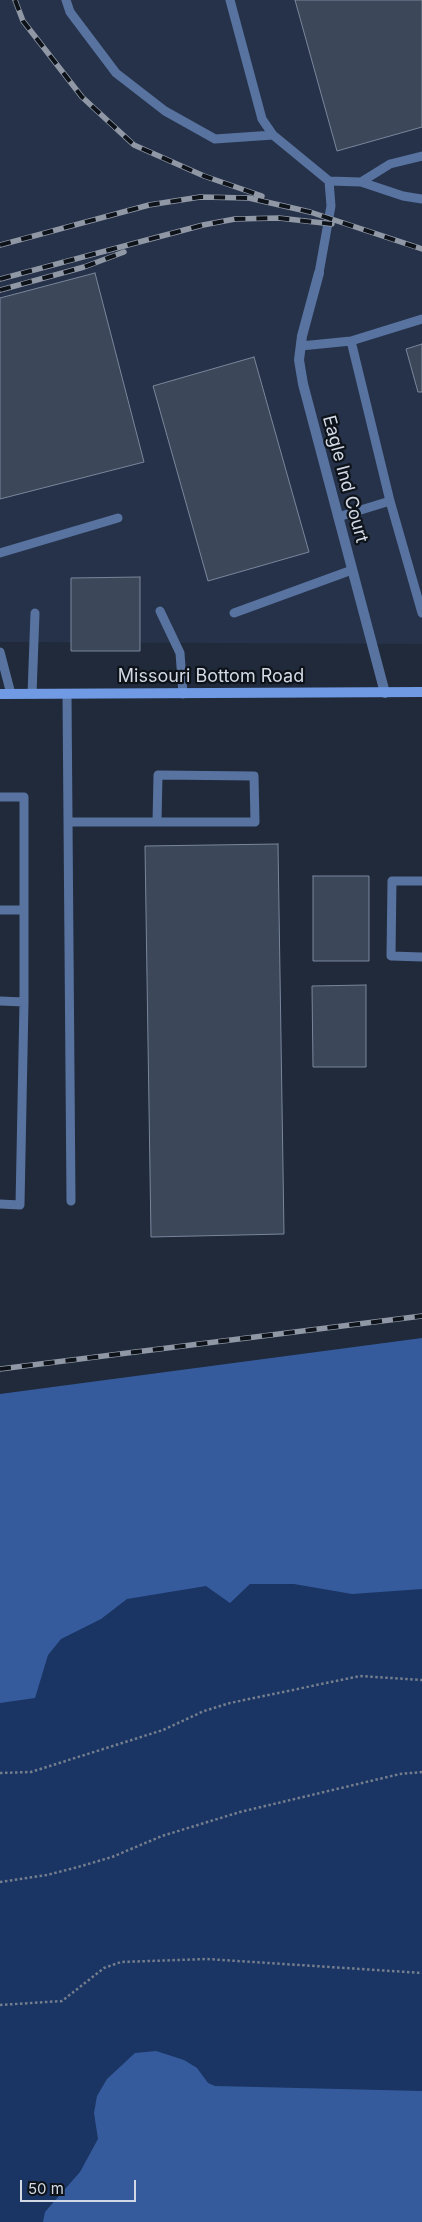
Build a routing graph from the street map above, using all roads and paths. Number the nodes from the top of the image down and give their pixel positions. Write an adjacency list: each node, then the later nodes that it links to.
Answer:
1 (66, 0): 3 (lane)
2 (230, 0): 3 (lane)
3 (273, 135): 5 (lane)
4 (422, 156): 6 (lane)
5 (329, 181): 6 (lane); 8 (lane)
6 (361, 182): 7 (lane)
7 (422, 199)
8 (319, 273): 11 (street, Eagle Ind Court)
9 (422, 320): 10 (lane)
10 (351, 341): 11 (lane); 12 (lane)
11 (301, 346): 13 (street, Eagle Ind Court)
12 (390, 501): 13 (lane); 20 (lane)
13 (338, 517): 16 (street, Eagle Ind Court)
14 (118, 518): 15 (lane)
15 (0, 553)
16 (352, 570): 19 (lane); 23 (street, Eagle Ind Court)
17 (160, 611): 28 (lane)
18 (35, 613): 26 (lane)
19 (234, 614)
20 (422, 614)
21 (0, 652): 25 (lane)
22 (422, 692): 23 (street, Missouri Bottom Road)
23 (385, 693): 28 (street, Missouri Bottom Road)
24 (0, 694): 25 (street, Missouri Bottom Road)
25 (11, 694): 26 (street, Missouri Bottom Road)
26 (32, 694): 27 (street, Missouri Bottom Road)
27 (67, 694): 28 (street, Missouri Bottom Road); 30 (lane)
28 (183, 694)
29 (0, 797): 34 (lane)
30 (68, 822): 31 (lane); 38 (lane)
31 (157, 822): 31 (lane)
32 (422, 881): 35 (lane)
33 (0, 910): 34 (lane)
34 (24, 910): 37 (lane)
35 (422, 956)
36 (0, 1001): 37 (lane)
37 (24, 1002): 39 (lane)
38 (71, 1201)
39 (0, 1204)
40 (422, 1680): 42 (path)
41 (422, 1772): 43 (path)
42 (0, 1773)
43 (0, 1882)
44 (422, 1973): 45 (path)
45 (0, 2005)

